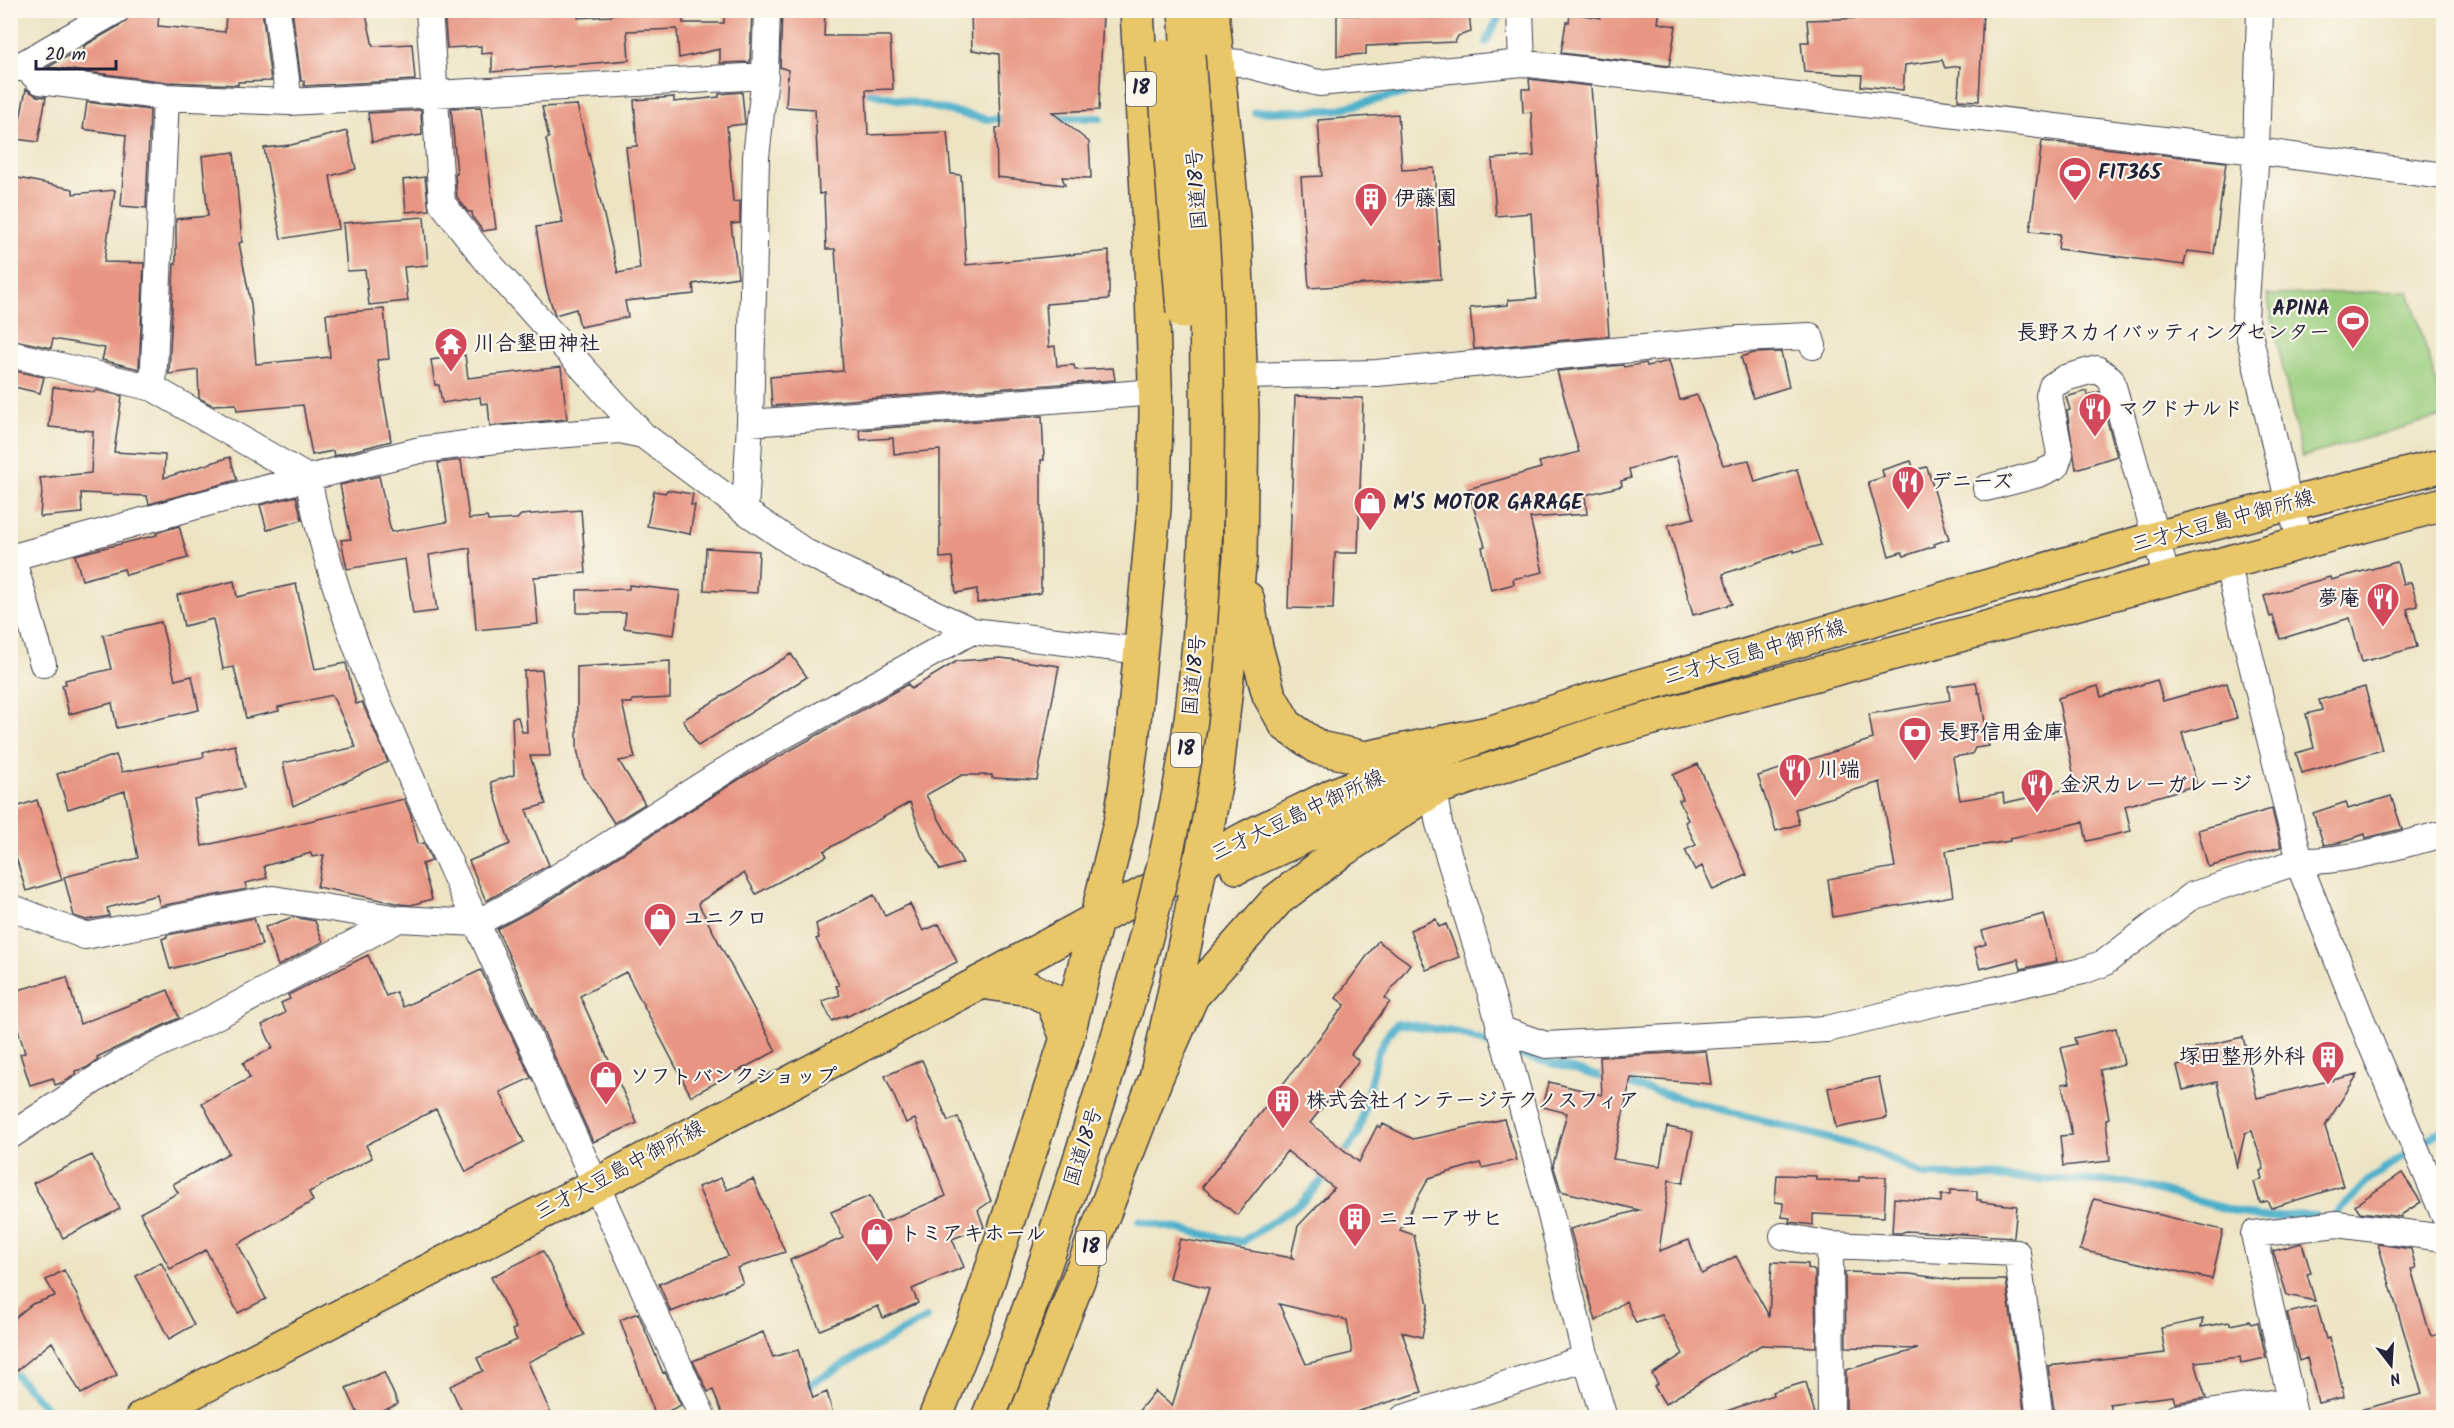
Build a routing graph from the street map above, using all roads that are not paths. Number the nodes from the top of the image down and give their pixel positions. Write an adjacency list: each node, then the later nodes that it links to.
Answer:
1 (117, 10): 13 (street)
2 (277, 10): 17 (street)
3 (429, 10): 15 (street)
4 (767, 10): 14 (street)
5 (1137, 10): 24 (main road, 18)
6 (1158, 10): 11 (main road, 国道18号 / 18)
7 (1185, 10): 11 (main road, 国道18号 / 18)
8 (1212, 10): 11 (main road, 18)
9 (1520, 10): 12 (street)
10 (2260, 10): 18 (street)
11 (1190, 57): 12 (street); 22 (main road, 18); 66 (main road, 国道18号 / 18, bridge); 67 (main road, 国道18号 / 18, bridge)
12 (1522, 63): 18 (street)
13 (17, 69): 16 (street)
14 (765, 76): 15 (street); 25 (street)
15 (435, 94): 17 (street); 26 (street)
16 (166, 97): 17 (street); 23 (street)
17 (289, 102)
18 (2256, 151): 19 (street); 30 (street)
19 (2444, 176)
20 (1813, 346): 22 (street)
21 (10, 354): 23 (street)
22 (1240, 376): 36 (main road, 18)
23 (153, 388): 28 (street)
24 (1156, 393): 25 (street); 40 (main road, 18)
25 (750, 423): 32 (street)
26 (643, 435): 28 (street); 32 (street)
27 (2444, 465): 30 (main road, 三才大豆島中御所線)
28 (308, 478): 35 (street); 50 (street)
29 (1986, 488): 33 (street)
30 (2289, 504): 33 (main road, 三才大豆島中御所線); 34 (street)
31 (2444, 504): 34 (main road, 三才大豆島中御所線)
32 (745, 511): 39 (street)
33 (2156, 538): 38 (street); 42 (main road, 三才大豆島中御所線)
34 (2302, 543): 37 (main road, 三才大豆島中御所線)
35 (11, 557): 41 (street)
36 (1240, 558): 42 (main road, 18); 46 (main road, 18)
37 (2227, 562): 38 (main road, 三才大豆島中御所線); 45 (street)
38 (2167, 578): 43 (main road, 三才大豆島中御所線)
39 (972, 631): 40 (street); 50 (street)
40 (1142, 651): 49 (main road, 18)
41 (43, 664)
42 (1489, 733): 46 (main road, 三才大豆島中御所線)
43 (1432, 790): 46 (main road, 三才大豆島中御所線); 53 (street); 54 (main road, 18)
44 (2444, 834): 45 (street)
45 (2300, 861): 53 (street); 57 (street)
46 (1198, 875): 49 (main road, 三才大豆島中御所線); 54 (main road, 18)
47 (10, 907): 48 (street)
48 (399, 919): 50 (street); 55 (street)
49 (1095, 920): 51 (main road, 三才大豆島中御所線); 52 (main road, 18)
50 (477, 923): 56 (street)
51 (981, 982): 52 (main road); 56 (main road, 三才大豆島中御所線)
52 (1067, 1038): 65 (main road, 18)
53 (1504, 1044): 61 (street)
54 (1156, 1078): 68 (main road, 18)
55 (10, 1136)
56 (595, 1185): 63 (main road, 三才大豆島中御所線); 64 (street)
57 (2444, 1215)
58 (1783, 1236): 60 (street)
59 (2444, 1238): 62 (street)
60 (1830, 1245): 71 (street); 72 (street)
61 (1586, 1358): 69 (street); 70 (street)
62 (2293, 1409): 73 (street)
63 (142, 1418)
64 (703, 1418)
65 (935, 1418)
66 (971, 1418)
67 (988, 1418)
68 (1024, 1418)
69 (1403, 1418)
70 (1604, 1418)
71 (1831, 1418)
72 (2040, 1418)
73 (2176, 1418)

